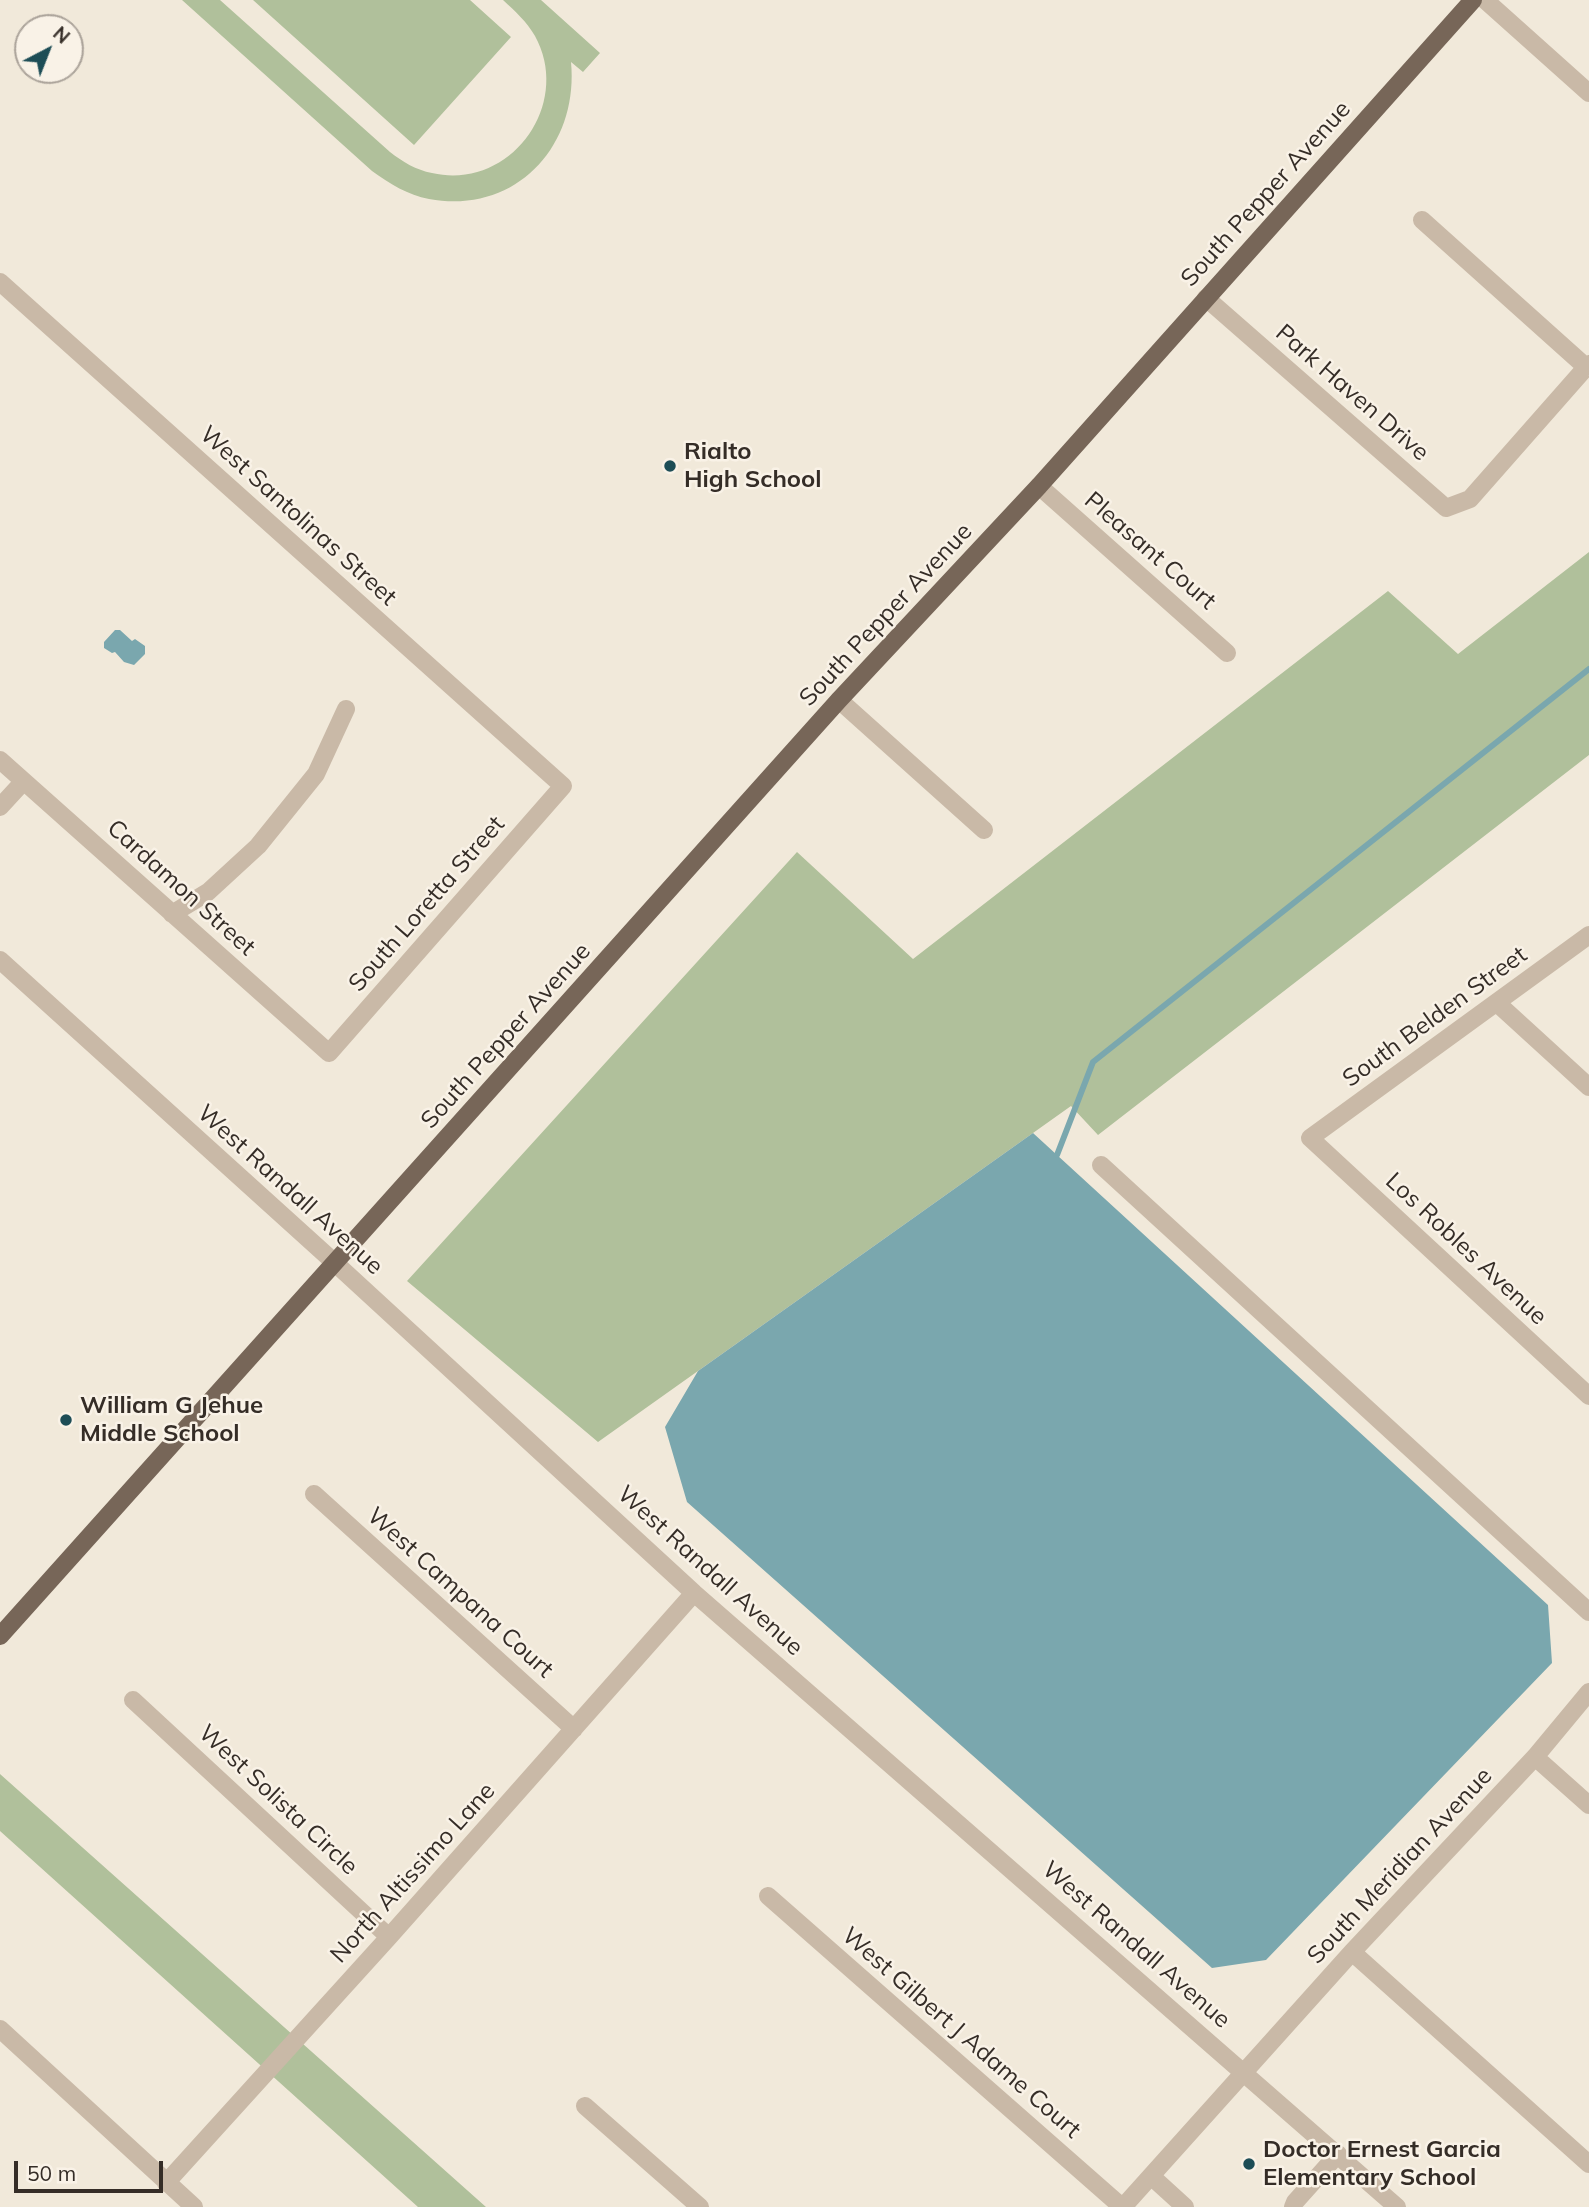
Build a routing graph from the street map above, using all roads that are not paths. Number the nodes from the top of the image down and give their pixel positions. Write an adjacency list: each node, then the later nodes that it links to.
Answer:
1 (1473, 0): 6 (main road, South Pepper Avenue)
2 (1485, 0): 3 (street)
3 (1589, 93)
4 (1422, 220): 7 (street)
5 (0, 282): 14 (street, West Santolinas Street)
6 (1206, 298): 7 (street, Park Haven Drive); 8 (main road, South Pepper Avenue)
7 (1588, 365)
8 (1039, 486): 9 (street, Pleasant Court); 10 (main road, South Pepper Avenue)
9 (1227, 653)
10 (839, 700): 16 (street); 25 (main road, South Pepper Avenue)
11 (345, 709): 17 (street)
12 (0, 760): 13 (street, Cardamon Street)
13 (23, 782): 15 (street); 17 (street, Cardamon Street)
14 (563, 786): 21 (street, South Loretta Street)
15 (0, 807)
16 (984, 830)
17 (173, 914): 21 (street, Cardamon Street)
18 (1589, 935): 20 (street, South Belden Street)
19 (0, 960): 25 (street, West Randall Avenue)
20 (1497, 1003): 22 (street); 23 (street, South Belden Street)
21 (329, 1053)
22 (1589, 1087)
23 (1310, 1138): 26 (street, Los Robles Avenue)
24 (1101, 1165): 29 (street)
25 (335, 1263): 28 (street, West Randall Avenue); 30 (main road, South Pepper Avenue)
26 (1589, 1396)
27 (314, 1494): 33 (street, West Campana Court)
28 (694, 1593): 33 (street, North Altissimo Lane); 40 (street, West Randall Avenue)
29 (1589, 1612)
30 (0, 1636)
31 (1589, 1692): 34 (street, South Meridian Avenue)
32 (133, 1700): 37 (street, West Solista Circle)
33 (574, 1729): 37 (street, North Altissimo Lane)
34 (1535, 1757): 35 (street); 38 (street, South Meridian Avenue)
35 (1589, 1805)
36 (768, 1896): 48 (street, West Gilbert J Adame Court)
37 (389, 1937): 45 (street, North Altissimo Lane)
38 (1352, 1952): 40 (street, South Meridian Avenue); 43 (street)
39 (0, 2029): 45 (street)
40 (1244, 2072): 42 (street, West Randall Avenue); 44 (street, South Meridian Avenue)
41 (585, 2106): 47 (street)
42 (1338, 2154): 50 (street); 51 (street, West Randall Avenue)
43 (1589, 2164)
44 (1151, 2176): 48 (street, South Meridian Avenue); 49 (street)
45 (166, 2183): 46 (street)
46 (194, 2207)
47 (700, 2207)
48 (1123, 2207)
49 (1185, 2207)
50 (1293, 2207)
51 (1397, 2207)

